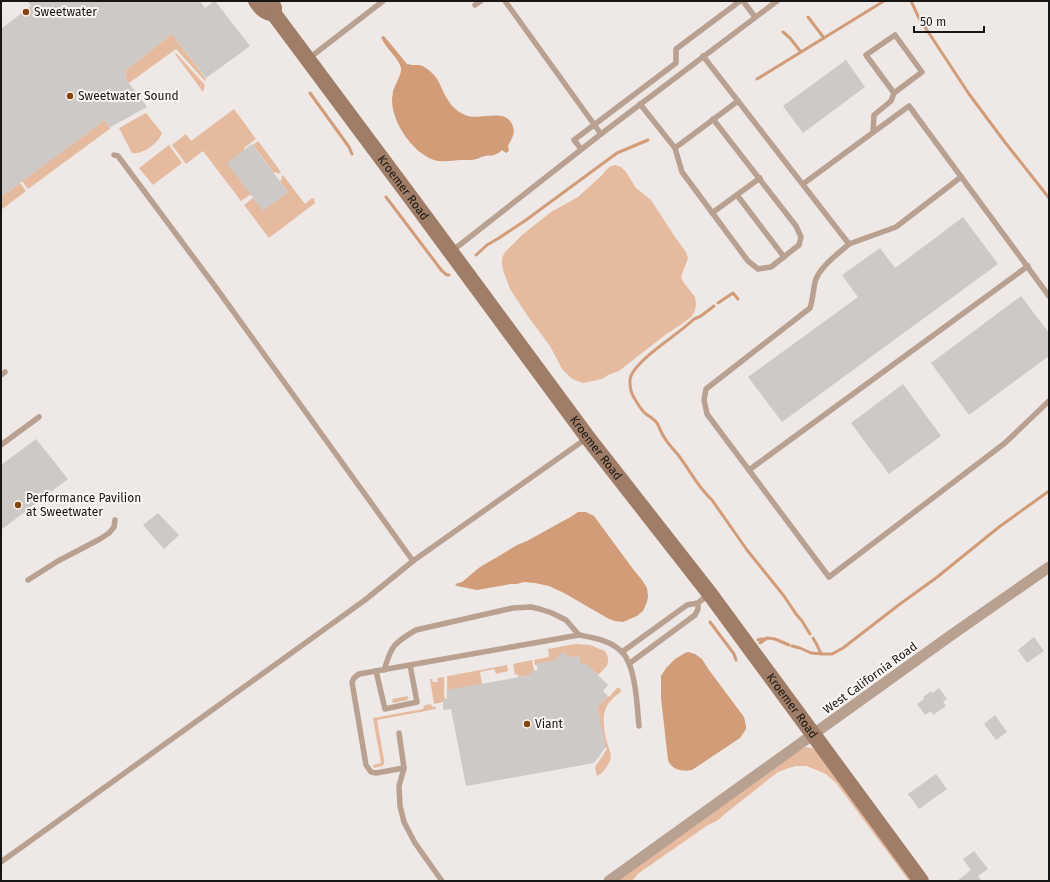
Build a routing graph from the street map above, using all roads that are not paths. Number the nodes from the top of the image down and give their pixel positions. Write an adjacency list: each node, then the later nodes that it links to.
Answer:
1 (256, 1): 9 (street, Kroemer Road)
2 (481, 1): 8 (lane)
3 (505, 1): 23 (lane)
4 (740, 1): 13 (lane)
5 (743, 1): 10 (lane)
6 (777, 1): 10 (lane)
7 (381, 2): 12 (lane)
8 (475, 5)
9 (272, 7): 12 (street, Kroemer Road)
10 (755, 17): 11 (lane)
11 (703, 56): 14 (lane); 18 (lane)
12 (308, 59): 35 (street, Kroemer Road)
13 (661, 75): 14 (lane); 15 (lane)
14 (667, 84): 17 (lane)
15 (640, 91): 17 (lane); 20 (lane)
16 (894, 93): 16 (lane); 24 (lane)
17 (646, 99): 19 (lane)
18 (738, 101): 22 (lane); 31 (lane)
19 (640, 104): 21 (lane); 26 (lane)
20 (618, 107): 21 (lane); 23 (lane)
21 (624, 116): 25 (lane)
22 (713, 119): 26 (lane); 30 (lane)
23 (594, 125): 25 (lane); 27 (lane)
24 (873, 132): 29 (lane); 31 (lane)
25 (601, 134): 27 (lane)
26 (675, 148): 33 (lane)
27 (581, 149): 35 (lane)
28 (114, 155): 45 (lane)
29 (961, 177): 34 (lane); 37 (lane)
30 (760, 178): 32 (lane); 36 (lane)
31 (803, 184): 34 (lane)
32 (737, 195): 33 (lane); 36 (lane)
33 (712, 213): 36 (lane)
34 (849, 244): 43 (lane)
35 (452, 252): 41 (street, Kroemer Road)
36 (784, 257)
37 (1028, 266): 38 (lane); 43 (lane)
38 (1049, 296)
39 (1049, 401): 43 (lane)
40 (39, 417): 42 (lane)
41 (588, 438): 45 (lane); 48 (street, Kroemer Road)
42 (1, 445)
43 (748, 470)
44 (116, 520): 47 (lane)
45 (413, 560): 59 (lane)
46 (1049, 567): 57 (street, West California Road)
47 (28, 580)
48 (704, 598): 50 (lane); 51 (lane); 57 (street, Kroemer Road)
49 (578, 635): 50 (lane); 52 (lane); 53 (lane)
50 (622, 652): 51 (lane)
51 (630, 664): 55 (lane)
52 (410, 665): 53 (lane); 54 (lane)
53 (384, 670): 54 (lane)
54 (376, 671): 58 (lane)
55 (639, 726)
56 (399, 733): 58 (lane)
57 (813, 735): 61 (street, West California Road); 62 (street, Kroemer Road)
58 (404, 768): 60 (lane)
59 (1, 862)
60 (442, 881)
61 (609, 881)
62 (921, 881)

